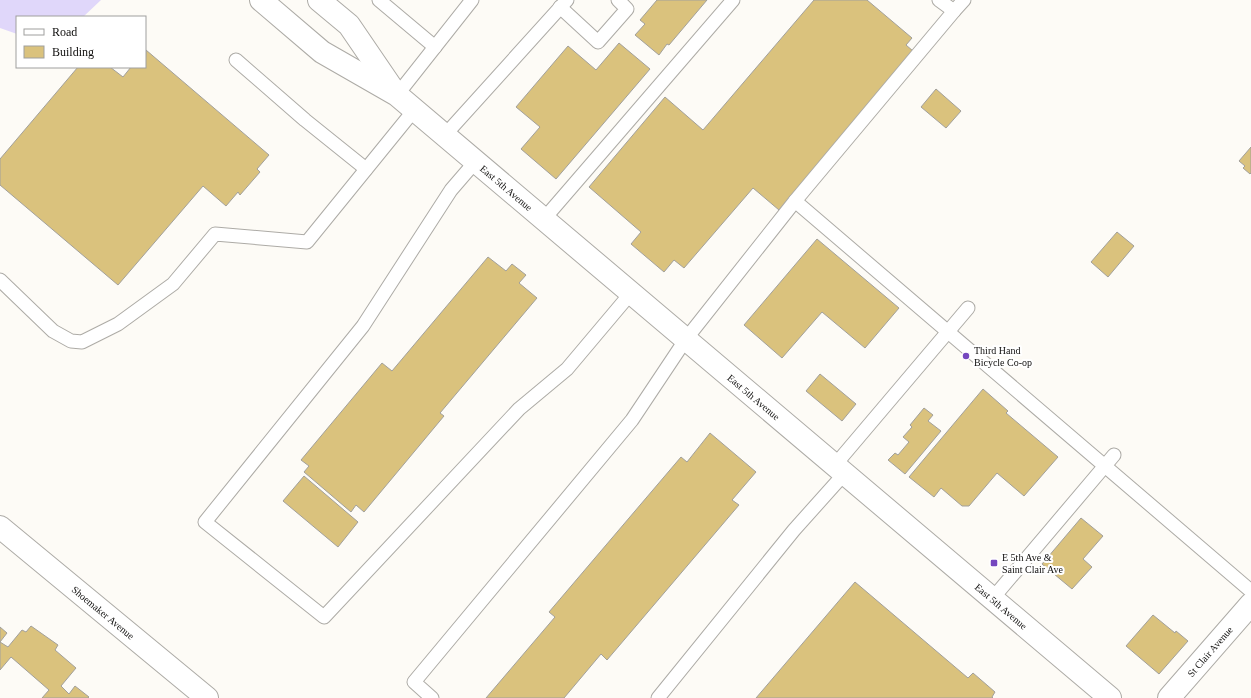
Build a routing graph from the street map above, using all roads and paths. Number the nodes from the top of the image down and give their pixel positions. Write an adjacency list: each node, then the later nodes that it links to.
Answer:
1 (261, 0): 13 (main road, East 5th Avenue)
2 (318, 0): 13 (main road, East 5th Avenue)
3 (379, 0): 11 (lane)
4 (472, 0): 11 (lane)
5 (618, 0): 9 (lane)
6 (733, 0): 19 (lane)
7 (939, 0): 10 (lane)
8 (964, 0): 10 (lane)
9 (564, 4): 15 (lane)
10 (954, 11): 18 (lane)
11 (436, 47): 13 (lane)
12 (236, 60): 17 (lane)
13 (397, 95): 14 (main road, East 5th Avenue)
14 (414, 110): 15 (main road, East 5th Avenue); 17 (lane)
15 (445, 135): 16 (main road, East 5th Avenue)
16 (476, 161): 19 (main road, East 5th Avenue); 21 (lane)
17 (366, 169): 20 (lane)
18 (795, 201): 23 (lane); 24 (lane)
19 (544, 219): 21 (main road, East 5th Avenue)
20 (0, 280)
21 (631, 293): 24 (main road, East 5th Avenue)
22 (968, 308): 23 (lane)
23 (948, 332): 26 (lane); 27 (lane)
24 (686, 339): 27 (main road, East 5th Avenue); 33 (lane)
25 (1114, 455): 26 (lane)
26 (1105, 467): 29 (lane); 30 (lane)
27 (840, 469): 30 (main road, East 5th Avenue); 34 (lane)
28 (0, 527): 32 (main road, Shoemaker Avenue)
29 (1251, 591)
30 (993, 598): 35 (main road, East 5th Avenue)
31 (1251, 604): 36 (main road, St Clair Avenue)
32 (207, 698)
33 (432, 698)
34 (658, 698)
35 (1110, 698)
36 (1169, 698)

